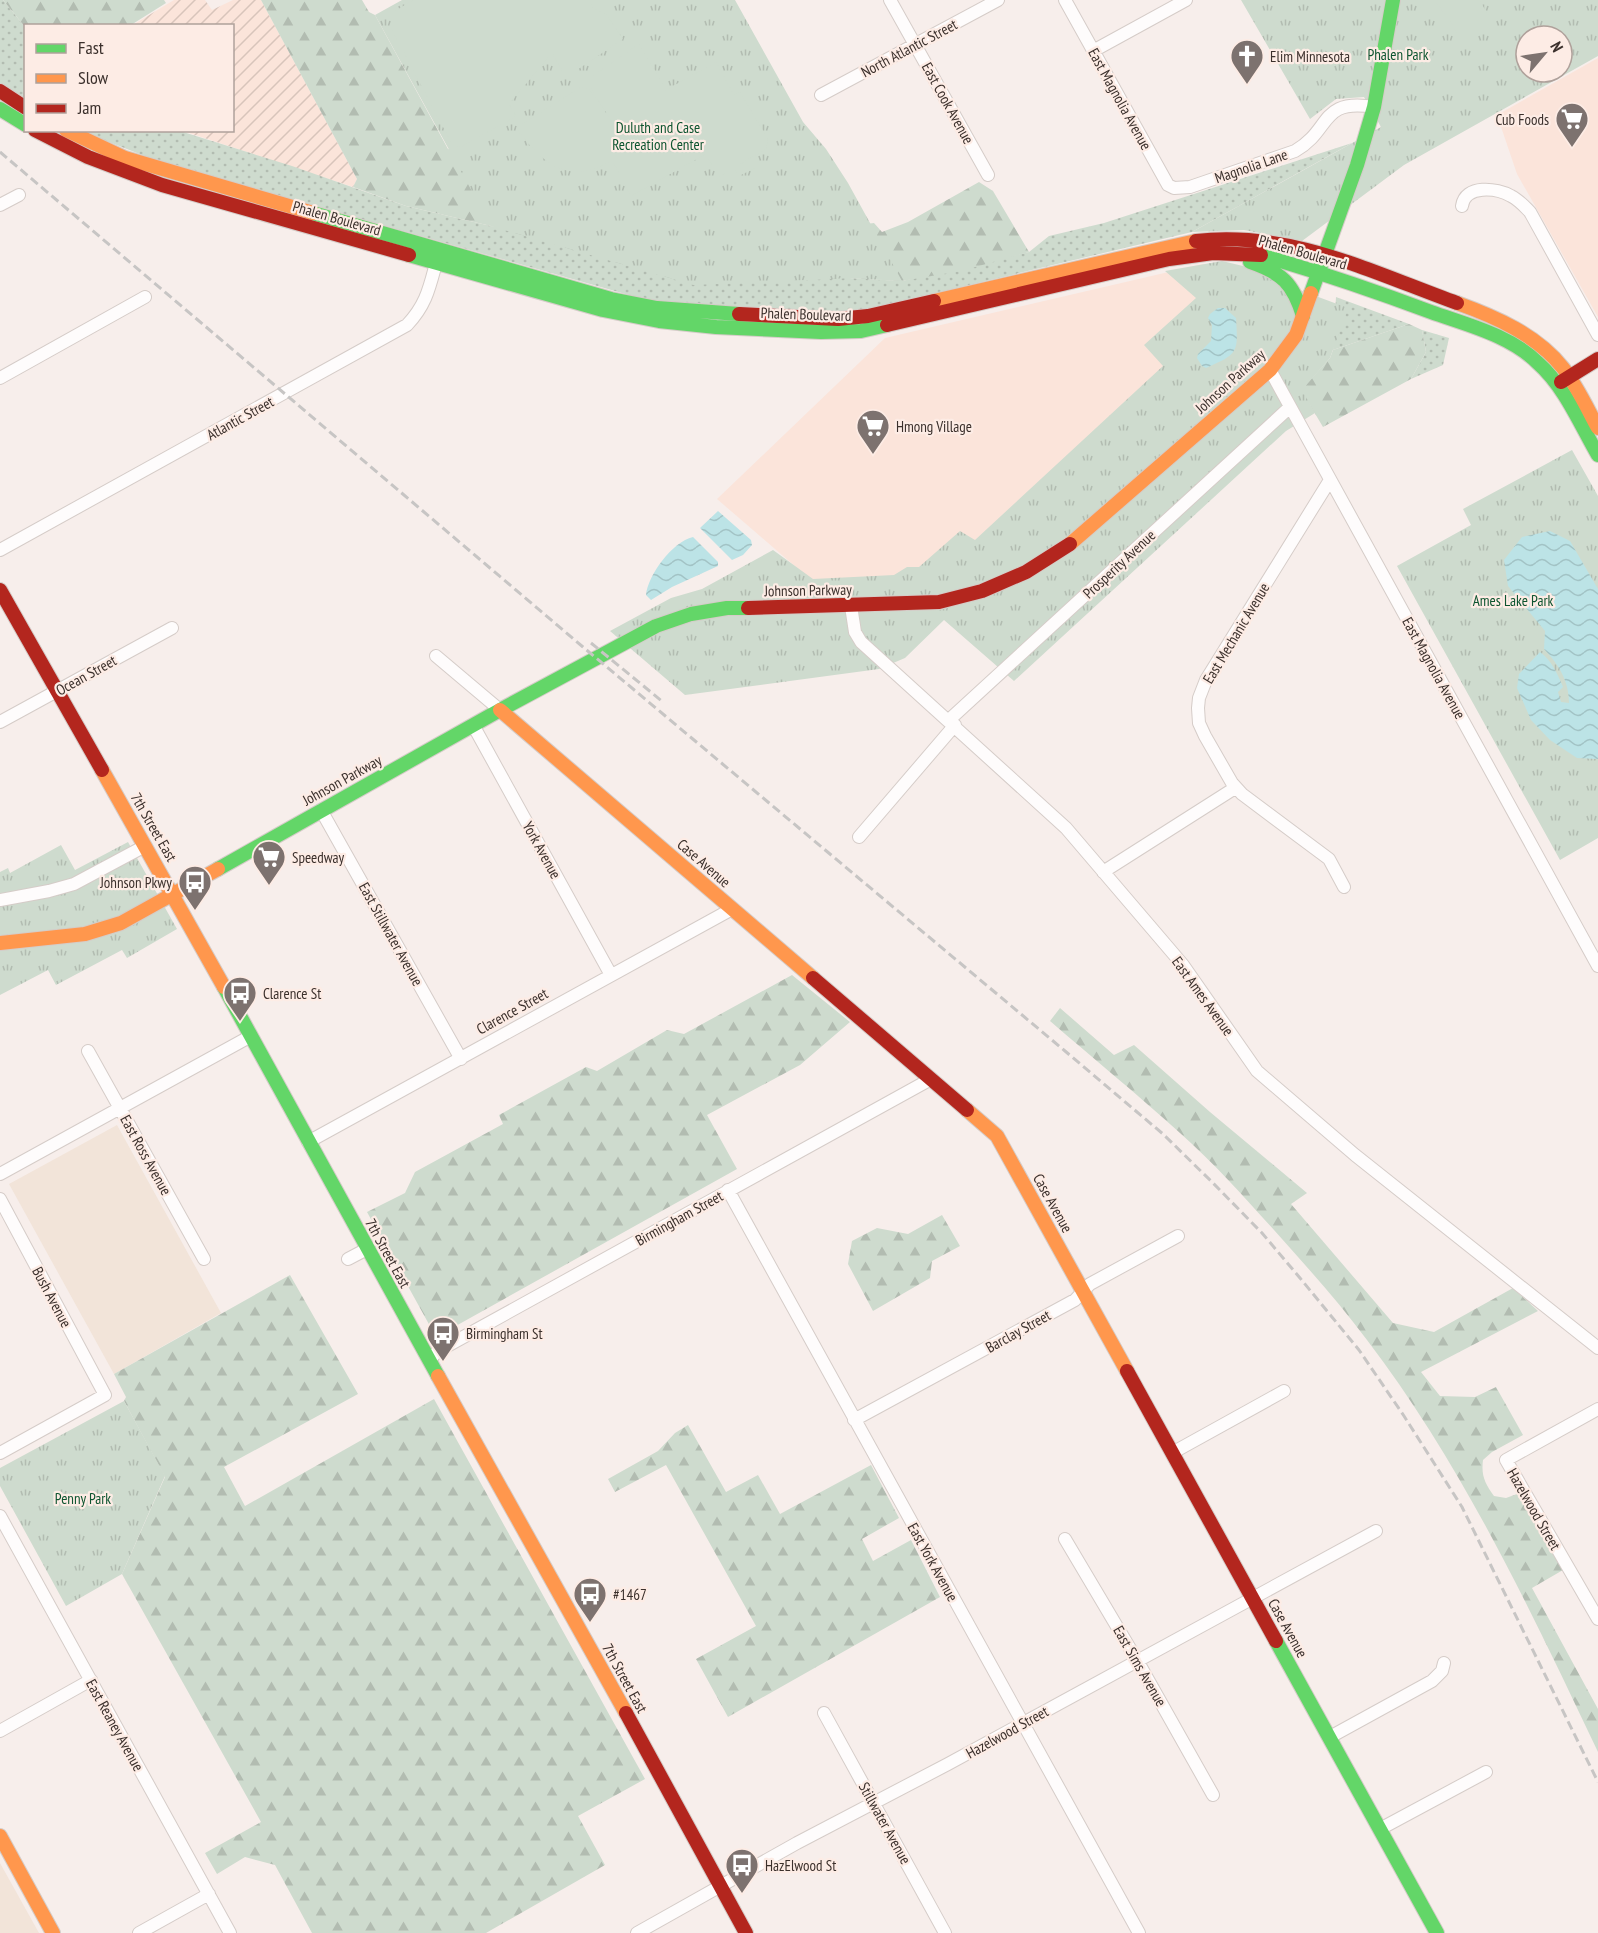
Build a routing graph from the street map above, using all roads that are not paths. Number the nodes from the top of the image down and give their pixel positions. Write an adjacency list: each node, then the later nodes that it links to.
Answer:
1 (890, 0): 8 (street, East Cook Avenue)
2 (998, 0): 8 (street, North Atlantic Street)
3 (1065, 0): 9 (street, East Magnolia Avenue)
4 (1186, 0): 9 (street)
5 (1393, 0): 7 (street, Johnson Parkway)
6 (1401, 0): 7 (street, Johnson Parkway)
7 (1386, 44): 13 (street, Johnson Parkway)
8 (915, 45): 11 (street, North Atlantic Street); 18 (street, East Cook Avenue)
9 (1094, 51): 19 (street, East Magnolia Avenue)
10 (0, 91): 12 (street)
11 (821, 95)
12 (24, 107)
13 (1374, 107): 19 (street, Magnolia Lane); 23 (street, Johnson Parkway)
14 (0, 109): 15 (street)
15 (24, 124)
16 (38, 132): 24 (street, Phalen Boulevard)
17 (70, 132): 24 (street, Phalen Boulevard)
18 (988, 175)
19 (1183, 188)
20 (19, 195): 21 (street)
21 (0, 206)
22 (1462, 206): 29 (street)
23 (1325, 255): 24 (street, Phalen Boulevard); 26 (street, Johnson Parkway); 32 (street, Phalen Boulevard)
24 (438, 257): 25 (street, Phalen Boulevard); 39 (street, Atlantic Street)
25 (1180, 258): 26 (street, Phalen Boulevard); 28 (street)
26 (1319, 272): 28 (street, Johnson Parkway); 34 (street, Phalen Boulevard)
27 (146, 297): 33 (street)
28 (1303, 316): 31 (street, Johnson Parkway)
29 (1598, 335)
30 (1598, 359): 32 (street)
31 (1270, 370): 35 (street, East Magnolia Avenue); 41 (street, Johnson Parkway)
32 (1569, 376): 34 (street); 36 (street, Phalen Boulevard)
33 (0, 378)
34 (1557, 384): 37 (street, Phalen Boulevard)
35 (1290, 407): 38 (street, East Magnolia Avenue); 47 (street, Prosperity Avenue)
36 (1598, 428)
37 (1598, 454)
38 (1330, 480): 49 (street, East Mechanic Avenue); 59 (street, East Magnolia Avenue)
39 (0, 550)
40 (0, 590): 44 (street, 7th Street East)
41 (851, 606): 45 (street, Johnson Parkway); 47 (street, East Ames Avenue)
42 (172, 628): 44 (street, Ocean Street)
43 (436, 656): 45 (street, Case Avenue)
44 (57, 691): 46 (street, Ocean Street); 52 (street, 7th Street East)
45 (500, 710): 48 (street, Johnson Parkway); 57 (street, Case Avenue)
46 (0, 722)
47 (952, 723): 51 (street, Prosperity Avenue); 53 (street, East Ames Avenue)
48 (473, 725): 50 (street, Johnson Parkway); 60 (street, York Avenue)
49 (1235, 788): 53 (street); 54 (street, East Mechanic Avenue)
50 (321, 810): 55 (street, Johnson Parkway); 63 (street, East Stillwater Avenue)
51 (859, 837)
52 (145, 846): 55 (street, 7th Street East); 56 (street)
53 (1103, 872): 75 (street, East Ames Avenue)
54 (1344, 887)
55 (173, 894): 58 (street, Johnson Parkway); 61 (street, 7th Street East)
56 (0, 900)
57 (732, 909): 60 (street, Clarence Street); 64 (street, Case Avenue)
58 (0, 943)
59 (1598, 966)
60 (610, 975): 63 (street, Clarence Street)
61 (251, 1036): 65 (street); 66 (street, 7th Street East)
62 (88, 1052): 65 (street, East Ross Avenue)
63 (460, 1059): 66 (street, Clarence Street)
64 (931, 1079): 68 (street, Birmingham Street); 74 (street, Case Avenue)
65 (120, 1108): 67 (street); 72 (street, East Ross Avenue)
66 (308, 1142): 71 (street, 7th Street East)
67 (0, 1174)
68 (728, 1190): 76 (street, Birmingham Street); 79 (street, East York Avenue)
69 (0, 1199): 80 (street, Bush Avenue)
70 (1178, 1236): 74 (street, Barclay Street)
71 (367, 1249): 73 (street); 76 (street, 7th Street East)
72 (204, 1259)
73 (348, 1259)
74 (1084, 1293): 79 (street, Barclay Street); 81 (street, Case Avenue)
75 (1598, 1348)
76 (429, 1360): 99 (street, 7th Street East)
77 (1284, 1392): 81 (street)
78 (1598, 1409): 86 (street, Hazelwood Street)
79 (854, 1420): 91 (street, East York Avenue)
80 (0, 1453)
81 (1172, 1453): 85 (street, Case Avenue)
82 (0, 1516): 89 (street, East Reaney Avenue)
83 (1376, 1531): 85 (street, Hazelwood Street)
84 (1065, 1539): 87 (street, East Sims Avenue)
85 (1253, 1599): 87 (street, Hazelwood Street); 93 (street, Case Avenue)
86 (1598, 1619)
87 (1138, 1662): 91 (street, Hazelwood Street); 95 (street, East Sims Avenue)
88 (1444, 1663): 93 (street)
89 (91, 1680): 92 (street); 100 (street, East Reaney Avenue)
90 (824, 1713): 96 (street, Stillwater Avenue)
91 (1022, 1723): 96 (street, Hazelwood Street); 107 (street, East York Avenue)
92 (0, 1731)
93 (1330, 1737): 97 (street, Case Avenue)
94 (1486, 1772): 97 (street)
95 (1213, 1795)
96 (874, 1804): 99 (street, Hazelwood Street); 106 (street, Stillwater Avenue)
97 (1380, 1829): 108 (street, Case Avenue)
98 (0, 1836): 101 (street)
99 (720, 1886): 104 (street, Hazelwood Street); 105 (street, 7th Street East)
100 (209, 1894): 102 (street); 103 (street, East Reaney Avenue)
101 (53, 1933)
102 (139, 1933)
103 (230, 1933)
104 (636, 1933)
105 (746, 1933)
106 (945, 1933)
107 (1139, 1933)
108 (1437, 1933)

